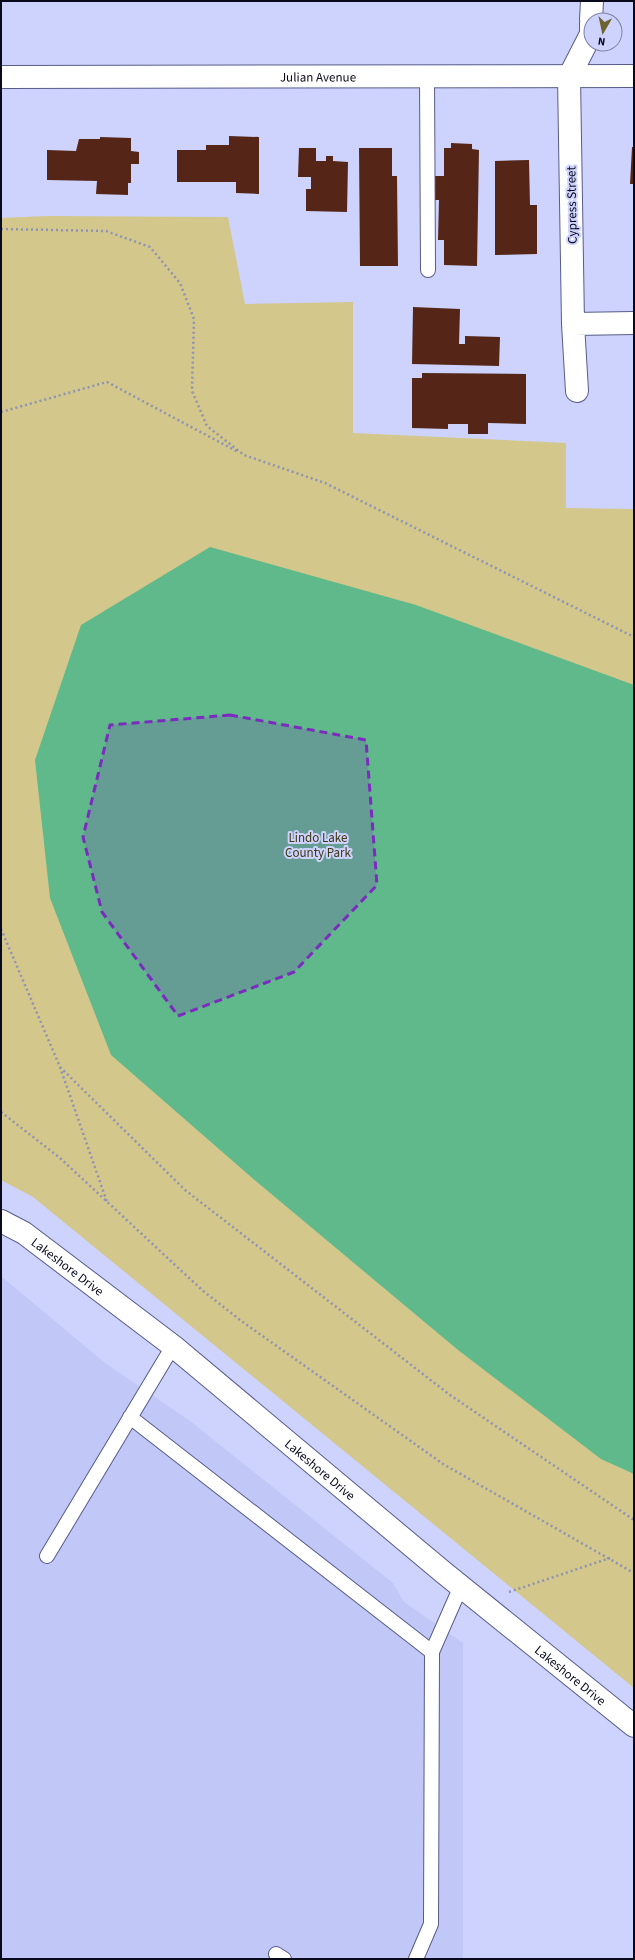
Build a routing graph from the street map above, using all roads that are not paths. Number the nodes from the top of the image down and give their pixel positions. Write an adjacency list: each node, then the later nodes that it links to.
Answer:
1 (592, 1): 2 (street)
2 (591, 12)
3 (583, 50): 7 (street, Cypress Street)
4 (634, 76): 7 (street, Julian Avenue)
5 (1, 77): 6 (street, Julian Avenue)
6 (427, 77): 7 (street, Julian Avenue); 8 (lane)
7 (569, 77): 10 (street, Cypress Street)
8 (428, 270)
9 (634, 323): 10 (street)
10 (573, 324): 11 (street, Cypress Street)
11 (577, 391)
12 (1, 1221): 13 (street, Lakeshore Drive)
13 (174, 1346): 14 (lane); 16 (street, Lakeshore Drive)
14 (130, 1417): 15 (lane); 17 (lane)
15 (47, 1556)
16 (461, 1586): 17 (lane); 18 (street, Lakeshore Drive)
17 (432, 1652): 19 (lane)
18 (634, 1726)
19 (416, 1959)

